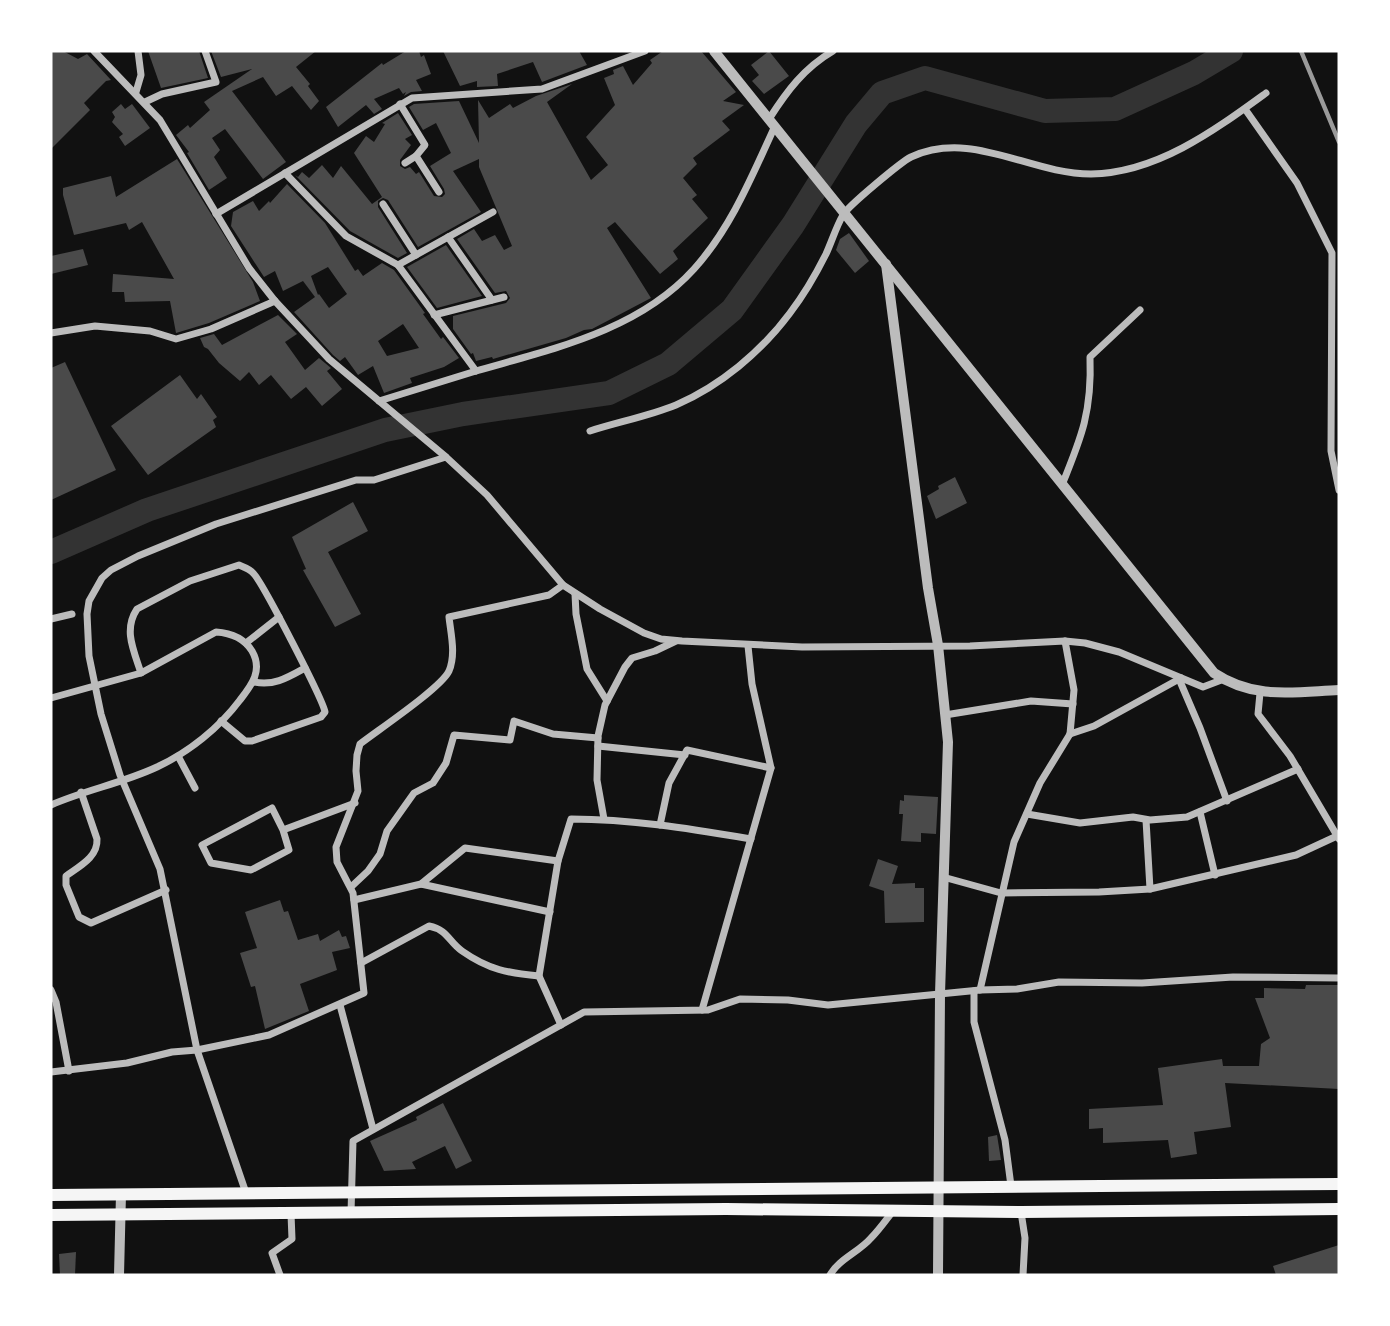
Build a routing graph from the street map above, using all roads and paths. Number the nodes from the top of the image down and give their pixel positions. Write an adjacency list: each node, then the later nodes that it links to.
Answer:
1 (94, 51): 7 (street)
2 (138, 51): 7 (street)
3 (205, 51): 9 (street)
4 (645, 51): 10 (street)
5 (714, 51): 12 (street)
6 (833, 51): 12 (street)
7 (136, 92): 9 (street)
8 (1266, 93): 11 (street)
9 (145, 102): 20 (street)
10 (400, 104): 13 (street); 15 (street)
11 (1245, 109): 19 (street); 36 (street)
12 (774, 126): 19 (street); 31 (street)
13 (416, 156): 14 (street); 16 (street)
14 (405, 163)
15 (285, 173): 20 (street); 24 (street)
16 (439, 192)
17 (383, 204): 22 (street)
18 (493, 212): 21 (street)
19 (844, 212): 23 (street); 33 (street)
20 (216, 214): 27 (street)
21 (448, 237): 22 (street); 26 (street)
22 (416, 255): 24 (street)
23 (886, 264): 35 (street); 45 (street)
24 (398, 265): 29 (street)
25 (504, 297): 26 (street)
26 (492, 300): 29 (street)
27 (275, 301): 30 (street); 32 (street)
28 (1140, 310): 35 (street)
29 (435, 315): 31 (street)
30 (51, 333)
31 (476, 371): 32 (street)
32 (381, 403): 34 (street)
33 (590, 431)
34 (443, 454): 37 (street); 52 (street)
35 (1062, 485): 50 (street)
36 (1339, 490)
37 (563, 584): 38 (street); 70 (street)
38 (575, 594): 42 (street); 56 (street)
39 (72, 614): 41 (street)
40 (279, 617): 44 (street); 47 (street); 48 (street)
41 (51, 620)
42 (676, 641): 46 (street); 56 (street)
43 (1065, 641): 45 (street); 49 (street); 57 (street)
44 (246, 643): 48 (street); 51 (street)
45 (938, 645): 46 (street); 58 (street)
46 (748, 646): 64 (street)
47 (305, 668): 51 (street); 59 (street)
48 (141, 673): 52 (street)
49 (1180, 679): 50 (street); 60 (street); 69 (street)
50 (1224, 680): 54 (street)
51 (254, 681): 59 (street)
52 (95, 686): 55 (street); 66 (street)
53 (1339, 690): 54 (street)
54 (1260, 692): 65 (street)
55 (52, 695)
56 (607, 701): 61 (street)
57 (1073, 704): 58 (street); 60 (street)
58 (945, 715): 82 (street)
59 (221, 721): 63 (street)
60 (1070, 734): 73 (street)
61 (598, 742): 62 (street); 74 (street); 84 (street)
62 (685, 755): 64 (street); 76 (street)
63 (178, 756): 66 (street); 67 (street)
64 (772, 768): 79 (street)
65 (1298, 769): 69 (street); 78 (street)
66 (122, 781): 68 (street); 86 (street)
67 (195, 788)
68 (81, 792): 71 (street); 86 (street)
69 (1227, 801): 72 (street)
70 (355, 803): 77 (street); 84 (street)
71 (51, 805)
72 (1200, 812): 75 (street); 81 (street)
73 (1027, 814): 75 (street); 87 (street)
74 (604, 819): 76 (street); 80 (street)
75 (1146, 820): 85 (street)
76 (660, 825): 79 (street)
77 (283, 830): 77 (street)
78 (1338, 834): 81 (street)
79 (751, 839): 97 (street)
80 (558, 861): 83 (street); 89 (street)
81 (1215, 875): 85 (street)
82 (943, 877): 87 (street); 95 (street)
83 (421, 884): 88 (street); 89 (street)
84 (351, 887): 88 (street)
85 (1150, 889): 87 (street)
86 (166, 890): 99 (street)
87 (1001, 893): 94 (street)
88 (354, 900): 90 (street)
89 (550, 912): 91 (street)
90 (361, 963): 91 (street); 96 (street)
91 (539, 976): 98 (street)
92 (1339, 978): 94 (street)
93 (51, 990): 100 (street)
94 (977, 990): 95 (street); 105 (street)
95 (940, 994): 97 (street); 104 (street)
96 (340, 1004): 99 (street); 102 (street)
97 (702, 1010): 98 (street)
98 (561, 1025): 102 (street)
99 (197, 1050): 100 (street); 107 (street)
100 (69, 1071): 101 (street)
101 (51, 1072)
102 (373, 1129): 106 (street)
103 (1339, 1184): 105 (main road)
104 (937, 1186): 105 (main road); 106 (main road); 112 (street)
105 (1011, 1186)
106 (351, 1192): 107 (main road); 114 (street)
107 (246, 1193): 108 (main road)
108 (121, 1194): 109 (main road); 117 (street)
109 (51, 1195)
110 (1339, 1209): 113 (main road)
111 (893, 1211): 112 (main road); 114 (main road); 120 (street)
112 (937, 1211): 113 (main road); 121 (street)
113 (1021, 1212): 122 (street)
114 (351, 1213): 115 (main road)
115 (291, 1214): 117 (main road); 119 (street)
116 (51, 1215): 117 (main road)
117 (122, 1216): 118 (street)
118 (118, 1275)
119 (280, 1275)
120 (830, 1275)
121 (937, 1275)
122 (1023, 1275)

